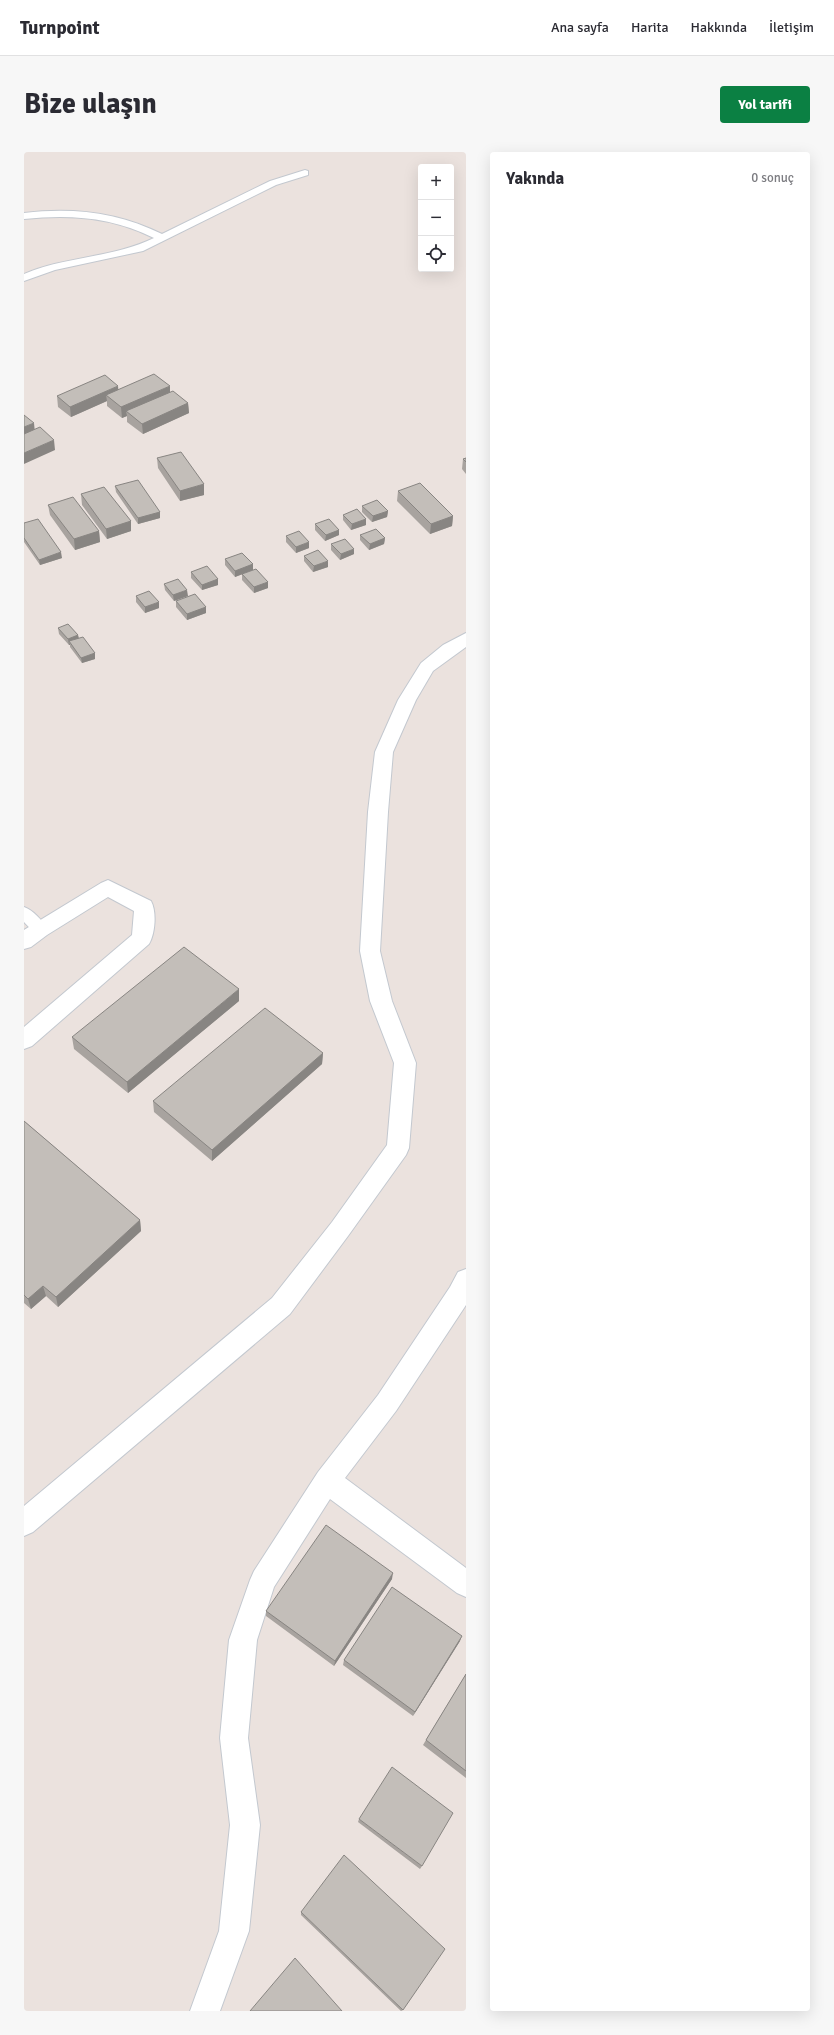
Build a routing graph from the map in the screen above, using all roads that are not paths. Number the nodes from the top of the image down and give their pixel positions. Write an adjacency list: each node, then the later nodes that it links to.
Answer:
1 (305, 173): 3 (lane)
2 (24, 216): 3 (lane)
3 (162, 238): 4 (lane)
4 (24, 278)
5 (466, 639): 11 (street)
6 (24, 913): 7 (lane)
7 (32, 935): 8 (street)
8 (24, 1040)
9 (466, 1280): 10 (street)
10 (327, 1481): 12 (street); 13 (street)
11 (24, 1523)
12 (466, 1584)
13 (205, 2011)

